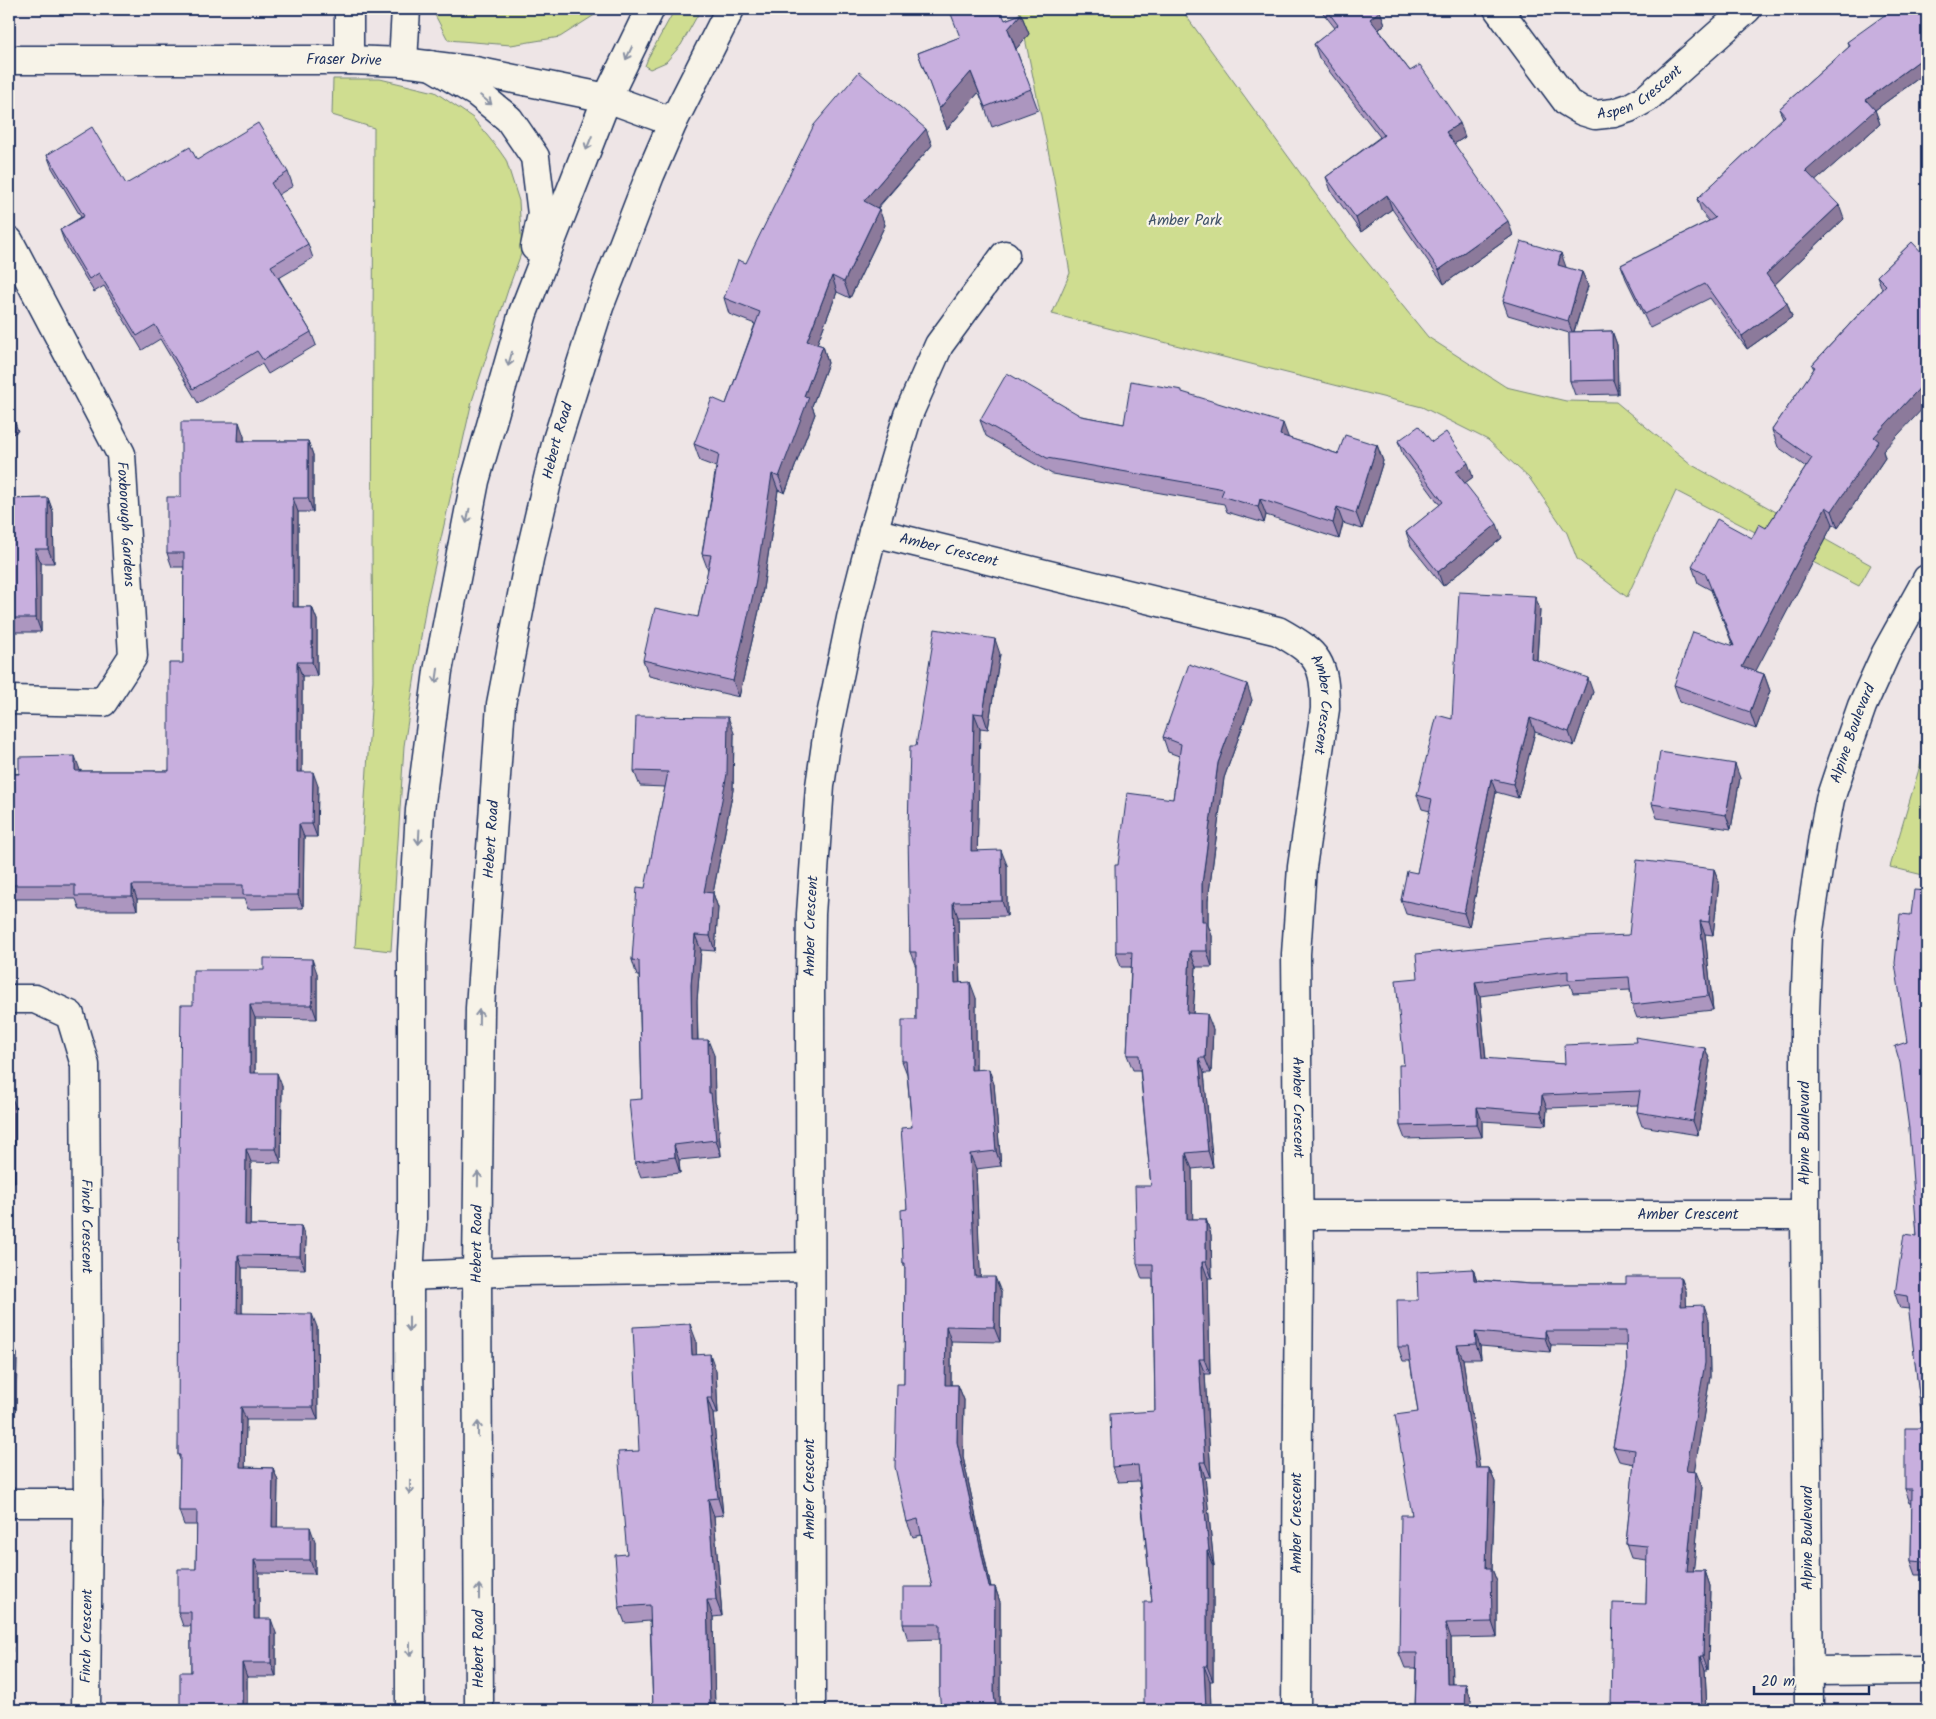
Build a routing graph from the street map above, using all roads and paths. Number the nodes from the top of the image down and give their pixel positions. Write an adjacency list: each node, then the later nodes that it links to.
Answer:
1 (349, 9): 8 (street)
2 (406, 9): 9 (street)
3 (650, 9): 11 (street, one-way to 11)
4 (730, 9): 12 (street, Hebert Road)
5 (1498, 9): 6 (street, Aspen Crescent)
6 (1748, 9)
7 (9, 60): 8 (street, Fraser Drive)
8 (349, 60): 9 (street, Fraser Drive)
9 (403, 62): 10 (street, Fraser Drive)
10 (430, 65): 11 (street, Fraser Drive); 15 (street, one-way to 15)
11 (607, 98): 12 (street, Fraser Drive); 15 (street, one-way to 15)
12 (673, 122): 23 (street, Hebert Road, one-way to 12)
13 (9, 241): 18 (street, Foxborough Gardens)
14 (1005, 255): 16 (street, Amber Crescent)
15 (523, 313): 24 (street, one-way to 24)
16 (873, 532): 20 (street, Amber Crescent); 22 (street, Amber Crescent)
17 (1927, 579): 21 (street, Alpine Boulevard)
18 (9, 700)
19 (9, 999): 26 (street, Finch Crescent)
20 (1299, 1215): 21 (street, Amber Crescent); 33 (street, Amber Crescent)
21 (1806, 1215): 28 (street, Alpine Boulevard)
22 (810, 1267): 23 (street); 32 (street, Amber Crescent)
23 (477, 1273): 24 (street); 31 (street, Hebert Road, one-way to 23)
24 (409, 1276): 30 (street, one-way to 30)
25 (9, 1503): 26 (street)
26 (88, 1503): 29 (street, Finch Crescent)
27 (1927, 1670): 28 (street)
28 (1809, 1671): 34 (street, Alpine Boulevard)
29 (86, 1710)
30 (410, 1710)
31 (480, 1710)
32 (811, 1710)
33 (1296, 1710)
34 (1809, 1710)

